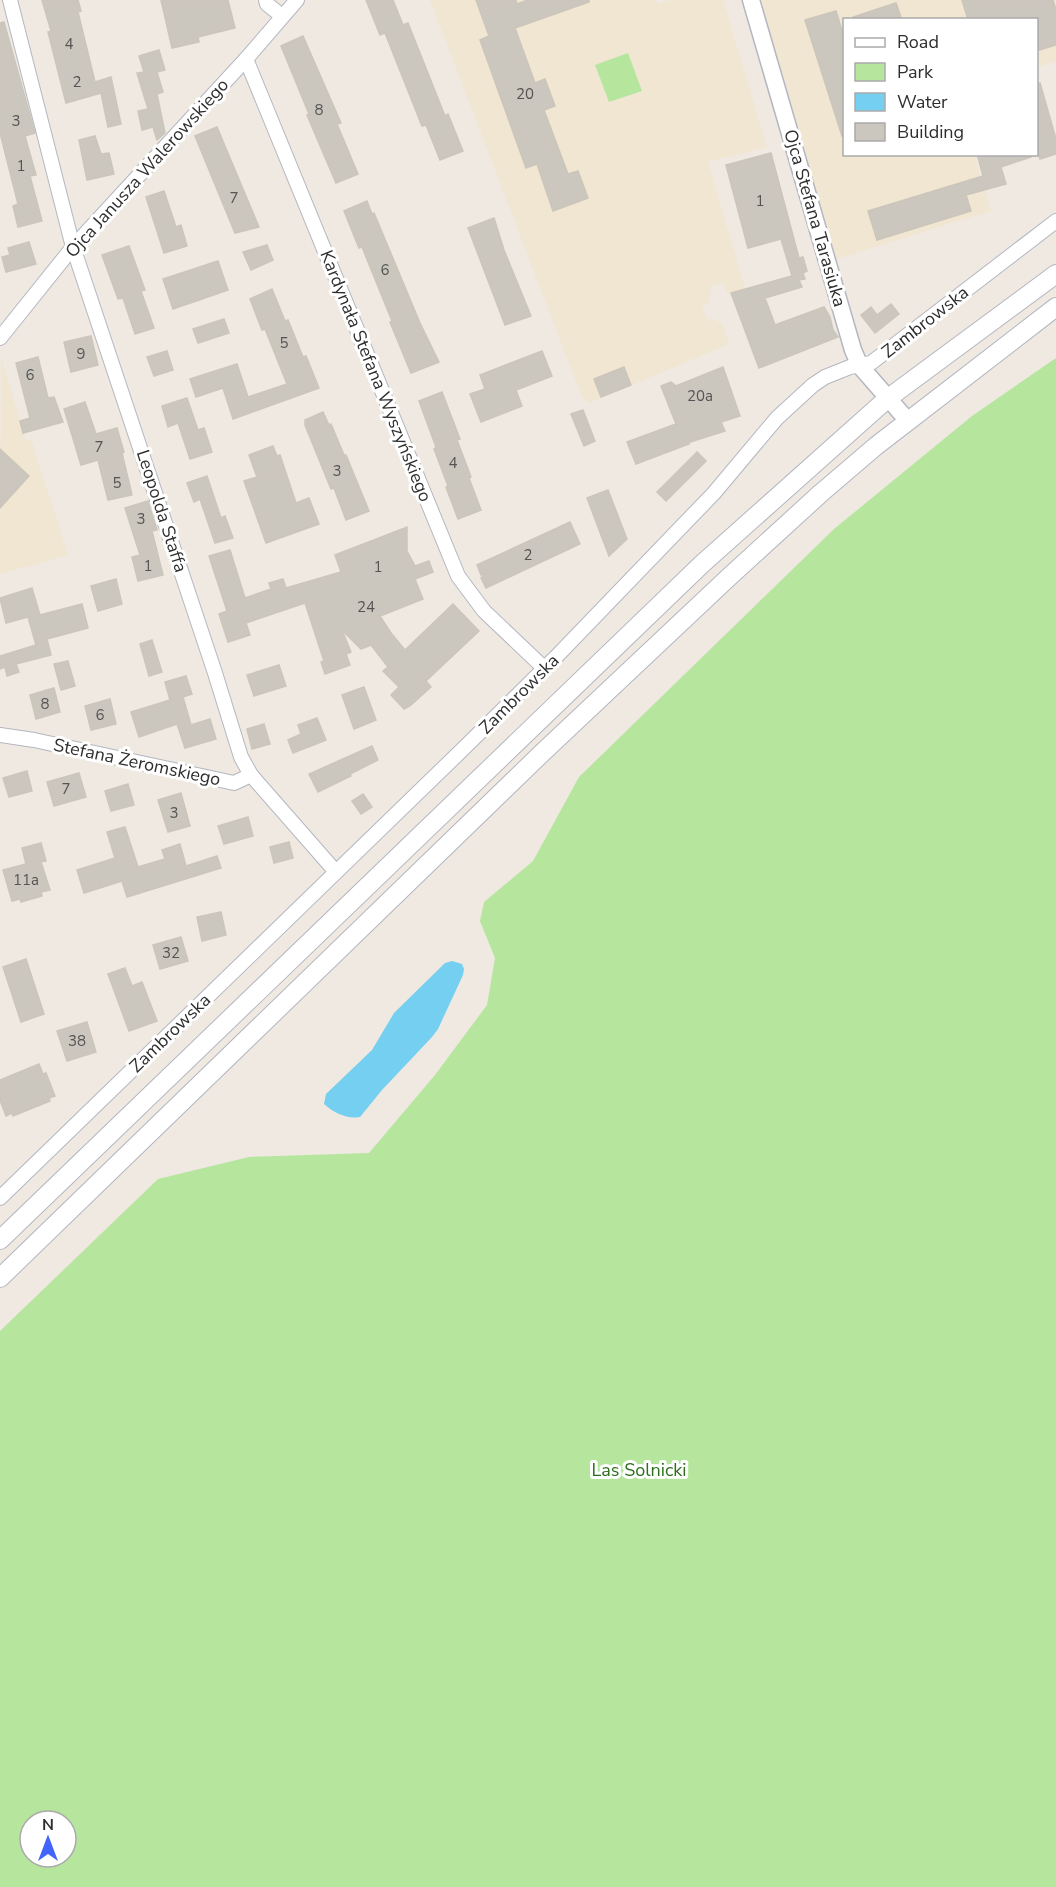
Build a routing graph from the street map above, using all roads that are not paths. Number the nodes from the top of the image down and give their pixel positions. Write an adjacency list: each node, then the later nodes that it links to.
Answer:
1 (10, 0): 8 (street, Leopolda Staffa)
2 (267, 0): 5 (street)
3 (297, 0): 5 (street, Ojca Janusza Walerowskiego)
4 (751, 0): 12 (street, Ojca Stefana Tarasiuka)
5 (282, 16): 6 (street, Ojca Janusza Walerowskiego)
6 (246, 59): 8 (street, Ojca Janusza Walerowskiego); 15 (street, Kardynała Stefana Wyszyńskiego)
7 (1056, 221): 12 (street, Zambrowska)
8 (74, 247): 11 (street, Ojca Janusza Walerowskiego); 17 (street, Leopolda Staffa)
9 (1056, 274): 13 (main road, Zambrowska)
10 (1056, 307): 14 (main road)
11 (0, 338)
12 (860, 366): 13 (street, Ojca Stefana Tarasiuka); 15 (street, Zambrowska)
13 (886, 399): 14 (street, Ojca Stefana Tarasiuka); 20 (main road, Zambrowska)
14 (908, 421): 21 (main road)
15 (544, 668): 18 (street, Zambrowska)
16 (0, 735): 17 (street, Stefana Żeromskiego)
17 (250, 776): 18 (street)
18 (336, 872): 19 (street, Zambrowska)
19 (0, 1197)
20 (0, 1240)
21 (0, 1278)

